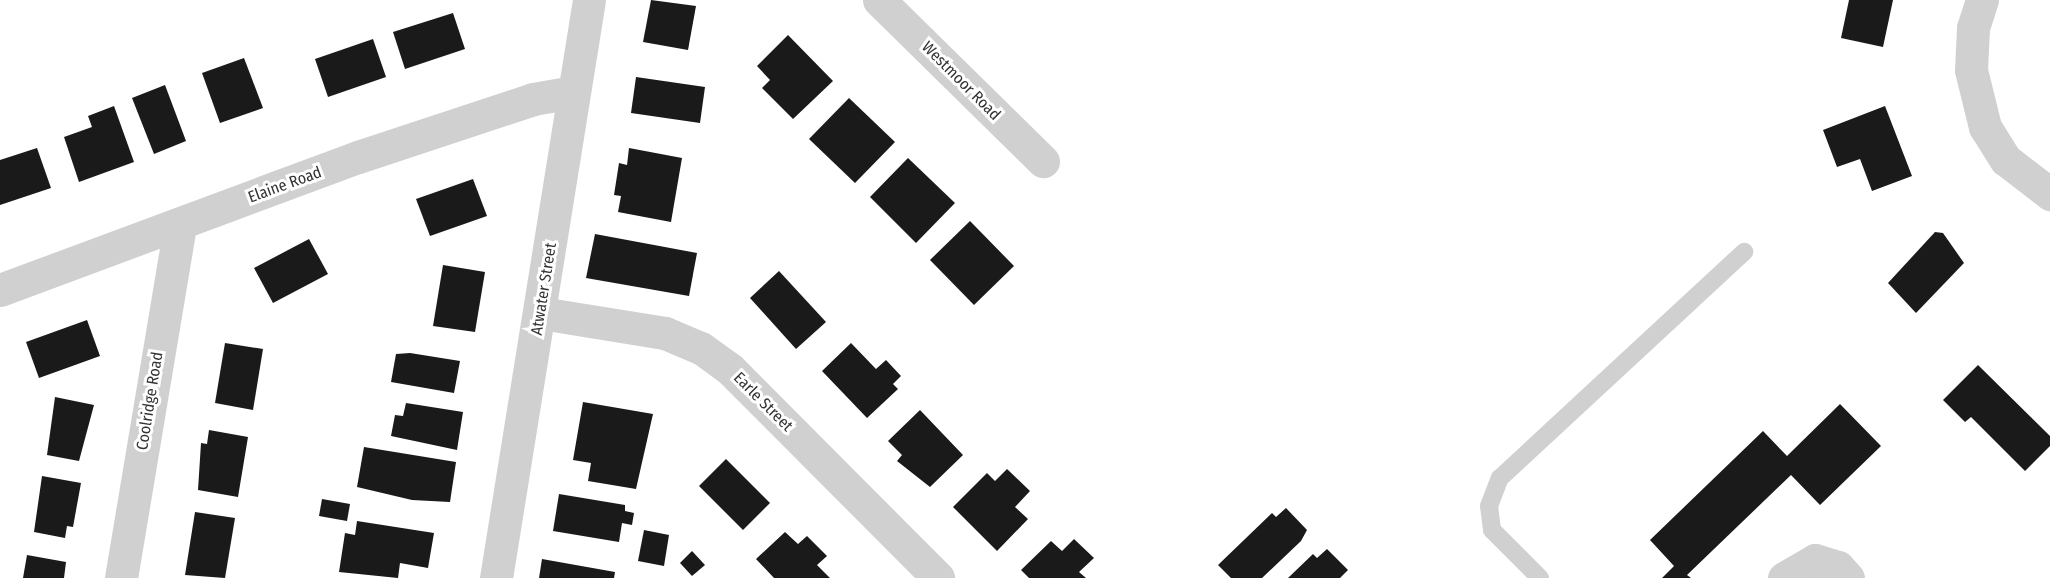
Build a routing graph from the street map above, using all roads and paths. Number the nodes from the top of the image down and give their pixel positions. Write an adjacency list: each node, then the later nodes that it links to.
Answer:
1 (589, 0): 4 (street, Atwater Street)
2 (879, 0): 5 (street, Westmoor Road)
3 (1982, 0): 6 (street)
4 (573, 92): 7 (street, Elaine Road); 10 (street, Atwater Street)
5 (1043, 161)
6 (2050, 194)
7 (180, 224): 9 (street, Elaine Road); 11 (street, Coolridge Road)
8 (1744, 252): 14 (lane)
9 (0, 290)
10 (541, 313): 12 (street, Atwater Street); 13 (street, Earle Street)
11 (121, 578)
12 (496, 578)
13 (938, 578)
14 (1540, 578)
15 (1784, 578): 16 (street)
16 (1848, 578)

